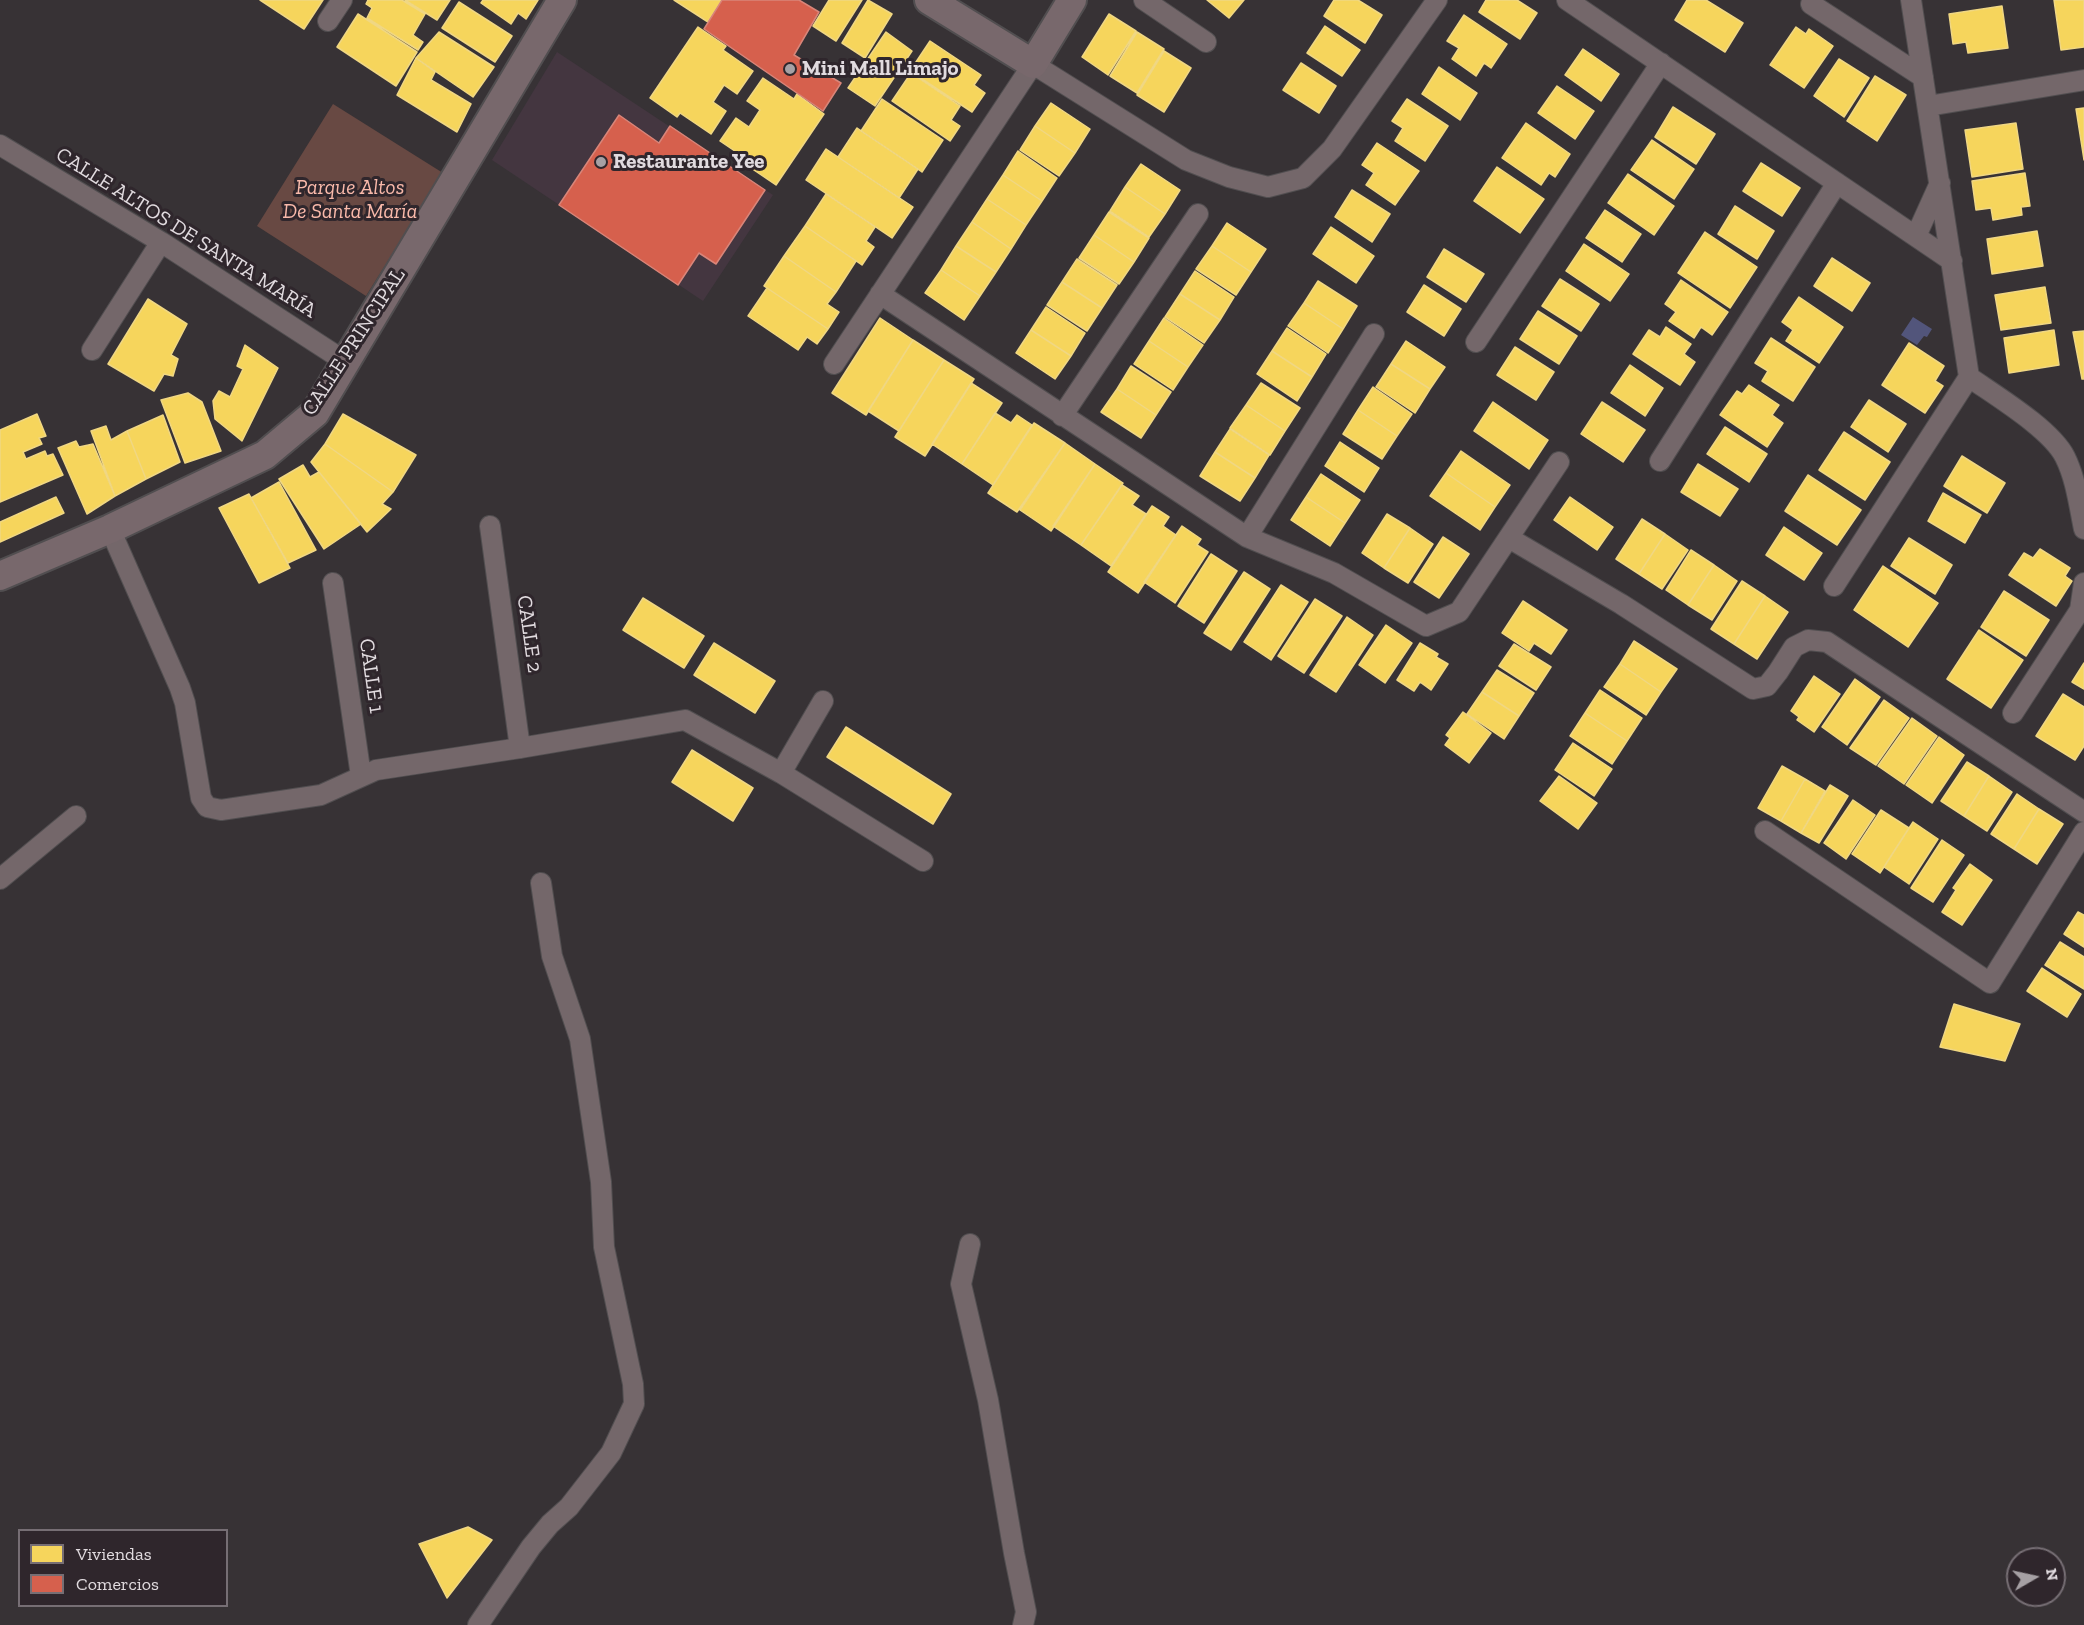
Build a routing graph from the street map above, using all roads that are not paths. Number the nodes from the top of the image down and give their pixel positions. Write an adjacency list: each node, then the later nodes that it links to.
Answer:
1 (342, 0): 10 (street)
2 (562, 0): 28 (street, CALLE PRINCIPAL)
3 (929, 0): 13 (street)
4 (1072, 0): 13 (street)
5 (1144, 0): 11 (street)
6 (1437, 0): 13 (street)
7 (1568, 0): 12 (street)
8 (1911, 0): 14 (street)
9 (1811, 4): 14 (street)
10 (328, 21)
11 (1206, 42)
12 (1661, 63): 18 (street); 26 (street)
13 (1033, 64): 24 (street)
14 (1923, 77): 16 (street)
15 (2084, 80): 16 (street)
16 (1928, 106): 19 (street)
17 (0, 145): 22 (street, CALLE ALTOS DE SANTA MARÍA)
18 (1837, 183): 21 (street); 32 (street)
19 (1940, 183): 21 (street); 23 (street)
20 (1198, 214): 31 (street)
21 (1916, 237): 23 (street)
22 (161, 242): 27 (street); 28 (street, CALLE ALTOS DE SANTA MARÍA)
23 (1952, 261): 30 (street)
24 (880, 294): 29 (street); 31 (street)
25 (1374, 334): 37 (street)
26 (1476, 342)
27 (92, 350)
28 (346, 362): 35 (street, CALLE PRINCIPAL)
29 (834, 364)
30 (1969, 377): 36 (street); 42 (street)
31 (1062, 416): 37 (street)
32 (1660, 461)
33 (1559, 462): 38 (street)
34 (490, 526): 45 (street, CALLE 2)
35 (110, 529): 39 (street, CALLE PRINCIPAL); 47 (street)
36 (2084, 529)
37 (1247, 537): 38 (street)
38 (1509, 538): 48 (street)
39 (0, 576)
40 (333, 583): 47 (street, CALLE 1)
41 (2084, 583): 44 (street)
42 (1834, 586)
43 (823, 701): 46 (street)
44 (2013, 713)
45 (520, 748): 46 (street); 47 (street)
46 (781, 773): 52 (street)
47 (361, 776)
48 (2084, 812)
49 (76, 816): 53 (street)
50 (1765, 831): 51 (street)
51 (2084, 832)
52 (923, 861)
53 (0, 879)
54 (541, 883): 56 (street)
55 (970, 1244): 57 (street)
56 (478, 1625)
57 (1023, 1625)

